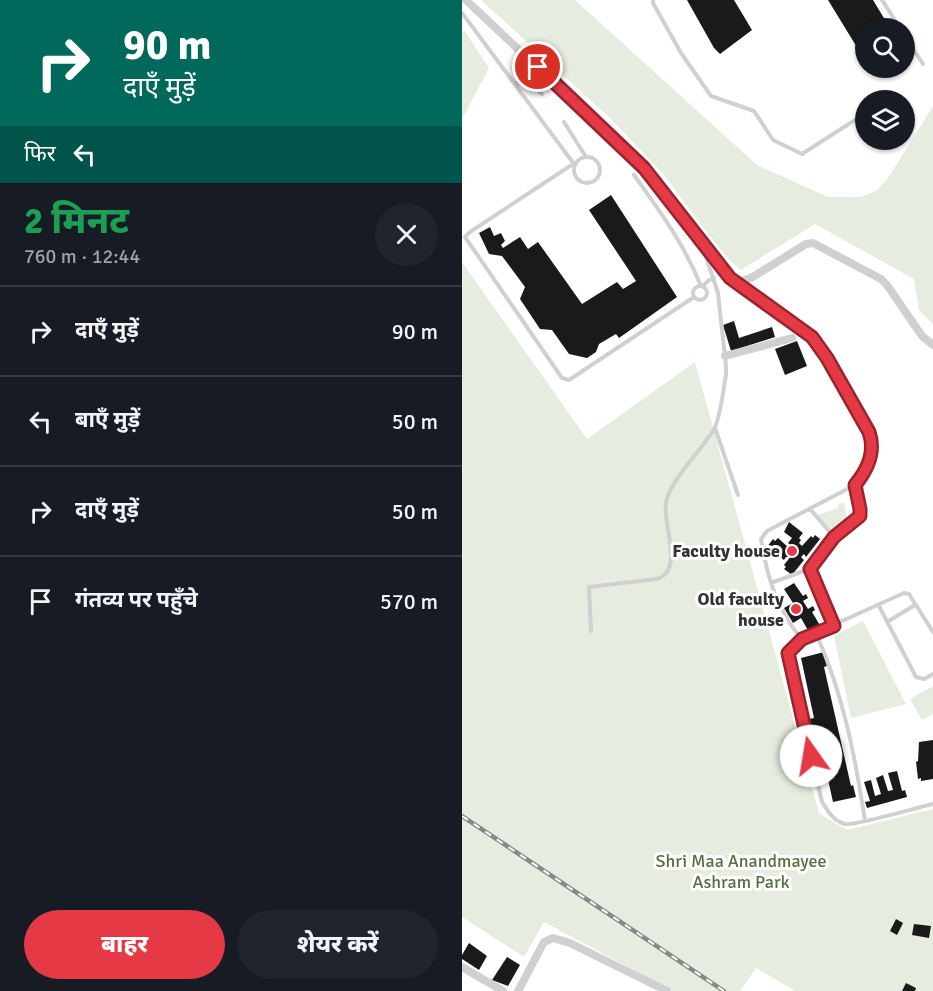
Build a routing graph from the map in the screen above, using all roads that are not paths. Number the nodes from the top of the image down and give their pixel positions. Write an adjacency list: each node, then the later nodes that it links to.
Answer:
1 (466, 0): 15 (street)
2 (653, 0): 10 (lane)
3 (882, 0): 5 (lane)
4 (462, 13): 8 (lane)
5 (894, 18)
6 (915, 52): 7 (lane)
7 (923, 64)
8 (514, 83): 9 (lane); 13 (lane)
9 (542, 94)
10 (855, 120)
11 (564, 122): 12 (lane)
12 (586, 157): 13 (lane); 13 (lane)
13 (574, 164): 18 (lane)
14 (634, 176): 16 (lane)
15 (657, 183): 16 (lane); 17 (street)
16 (645, 191): 21 (lane)
17 (698, 236): 19 (lane); 20 (street)
18 (464, 237): 24 (lane)
19 (714, 278): 21 (lane); 23 (lane)
20 (738, 282): 26 (street); 29 (lane)
21 (702, 286): 22 (lane); 24 (lane)
22 (708, 293): 23 (lane); 24 (lane)
23 (718, 293): 27 (lane)
24 (694, 297)
25 (792, 338): 27 (street)
26 (933, 345)
27 (725, 356): 28 (lane)
28 (715, 427): 30 (lane); 39 (lane)
29 (855, 485): 31 (lane); 32 (lane)
30 (738, 495)
31 (810, 509): 32 (lane); 34 (lane)
32 (834, 537): 33 (lane)
33 (810, 569): 34 (lane); 38 (lane)
34 (771, 583): 42 (lane)
35 (915, 605): 36 (lane); 37 (lane); 40 (lane)
36 (879, 606): 37 (lane); 38 (lane)
37 (887, 622): 43 (lane)
38 (834, 626): 41 (lane)
39 (591, 631)
40 (933, 632)
41 (816, 633): 42 (lane); 45 (lane)
42 (802, 639): 45 (lane)
43 (933, 674)
44 (933, 804): 45 (lane)
45 (866, 820)
46 (462, 967): 47 (street)
47 (503, 991)
48 (518, 991): 49 (street)
49 (667, 991)

